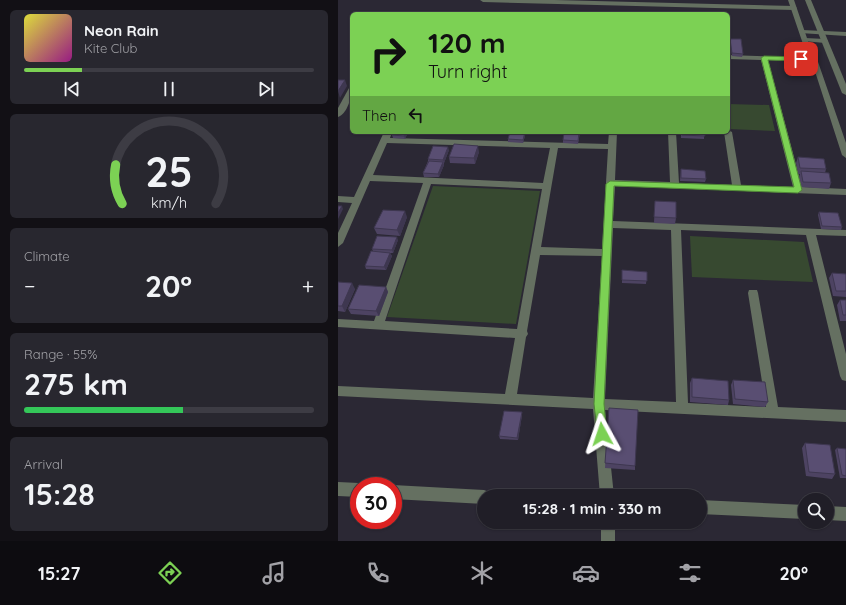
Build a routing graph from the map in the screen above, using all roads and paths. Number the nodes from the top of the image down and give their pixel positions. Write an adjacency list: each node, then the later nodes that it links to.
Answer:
1 (483, 0): 4 (street)
2 (791, 0): 6 (street)
3 (808, 0): 8 (street)
4 (582, 1): 5 (street)
5 (736, 3): 6 (street)
6 (794, 8): 7 (street)
7 (802, 32): 8 (street); 10 (street)
8 (821, 33): 9 (street); 11 (street)
9 (846, 34)
10 (805, 40): 11 (street); 14 (street)
11 (825, 41): 15 (street)
12 (730, 57): 13 (street)
13 (764, 58): 14 (street); 33 (street)
14 (814, 60): 26 (street)
15 (846, 93)
16 (350, 94): 17 (street)
17 (343, 106): 18 (street); 19 (street)
18 (350, 106)
19 (338, 115)
20 (613, 134): 25 (street)
21 (672, 134): 31 (street)
22 (728, 134): 32 (street)
23 (386, 136): 24 (street); 27 (street)
24 (554, 146): 25 (street); 30 (street)
25 (612, 148): 29 (street)
26 (846, 155)
27 (367, 178): 28 (street); 36 (street)
28 (428, 181): 30 (street); 46 (street)
29 (610, 184): 31 (street); 37 (street)
30 (547, 186): 42 (street)
31 (675, 186): 32 (street)
32 (737, 188): 33 (street)
33 (798, 190): 34 (street)
34 (846, 192)
35 (338, 199): 36 (street)
36 (358, 200): 41 (street)
37 (608, 224): 38 (street); 43 (street)
38 (676, 227): 39 (street); 52 (street)
39 (810, 232): 40 (street); 48 (street)
40 (846, 233)
41 (338, 243)
42 (536, 251): 43 (street); 47 (street)
43 (607, 253): 51 (street)
44 (753, 293): 53 (street)
45 (338, 323): 46 (street)
46 (378, 326): 47 (street)
47 (523, 334): 50 (street)
48 (846, 376)
49 (338, 391): 50 (street)
50 (510, 399): 51 (street)
51 (599, 404): 52 (street); 56 (street)
52 (682, 408): 53 (street)
53 (773, 412): 54 (street)
54 (846, 416)
55 (338, 489): 57 (street)
56 (606, 489)
57 (350, 490)
58 (402, 492): 59 (street)
59 (477, 497)
60 (707, 507): 61 (street)
61 (798, 512)
62 (834, 513): 63 (street)
63 (846, 514)
64 (608, 529): 65 (street)
65 (608, 541)

